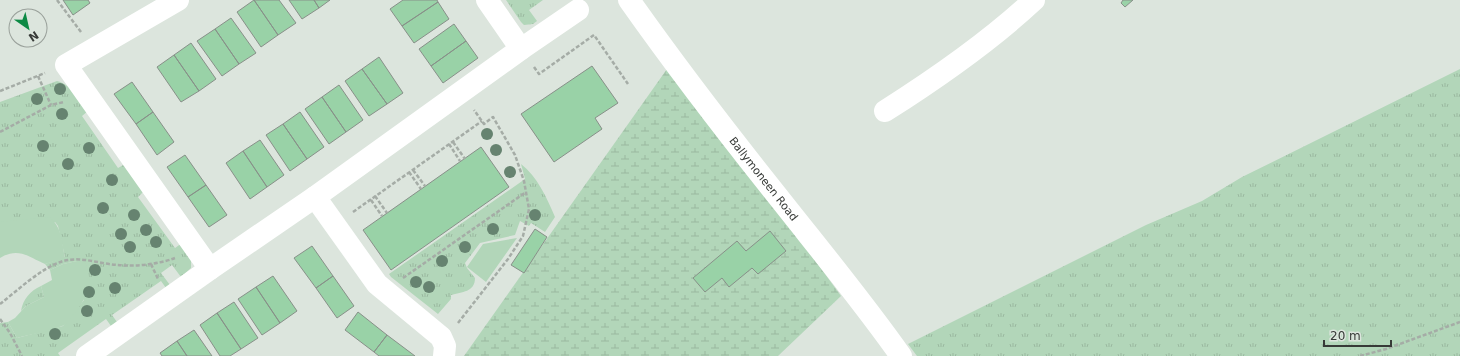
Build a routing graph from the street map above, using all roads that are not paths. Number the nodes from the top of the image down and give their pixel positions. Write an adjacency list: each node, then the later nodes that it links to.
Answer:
1 (178, 0): 9 (street)
2 (488, 0): 6 (street)
3 (629, 0): 12 (street, Ballymoneen Road)
4 (1034, 0): 7 (street)
5 (578, 10): 6 (street)
6 (521, 49): 8 (street)
7 (885, 111)
8 (315, 197): 9 (street); 10 (street)
9 (210, 269): 11 (street)
10 (442, 347)
11 (87, 356)
12 (901, 356)

